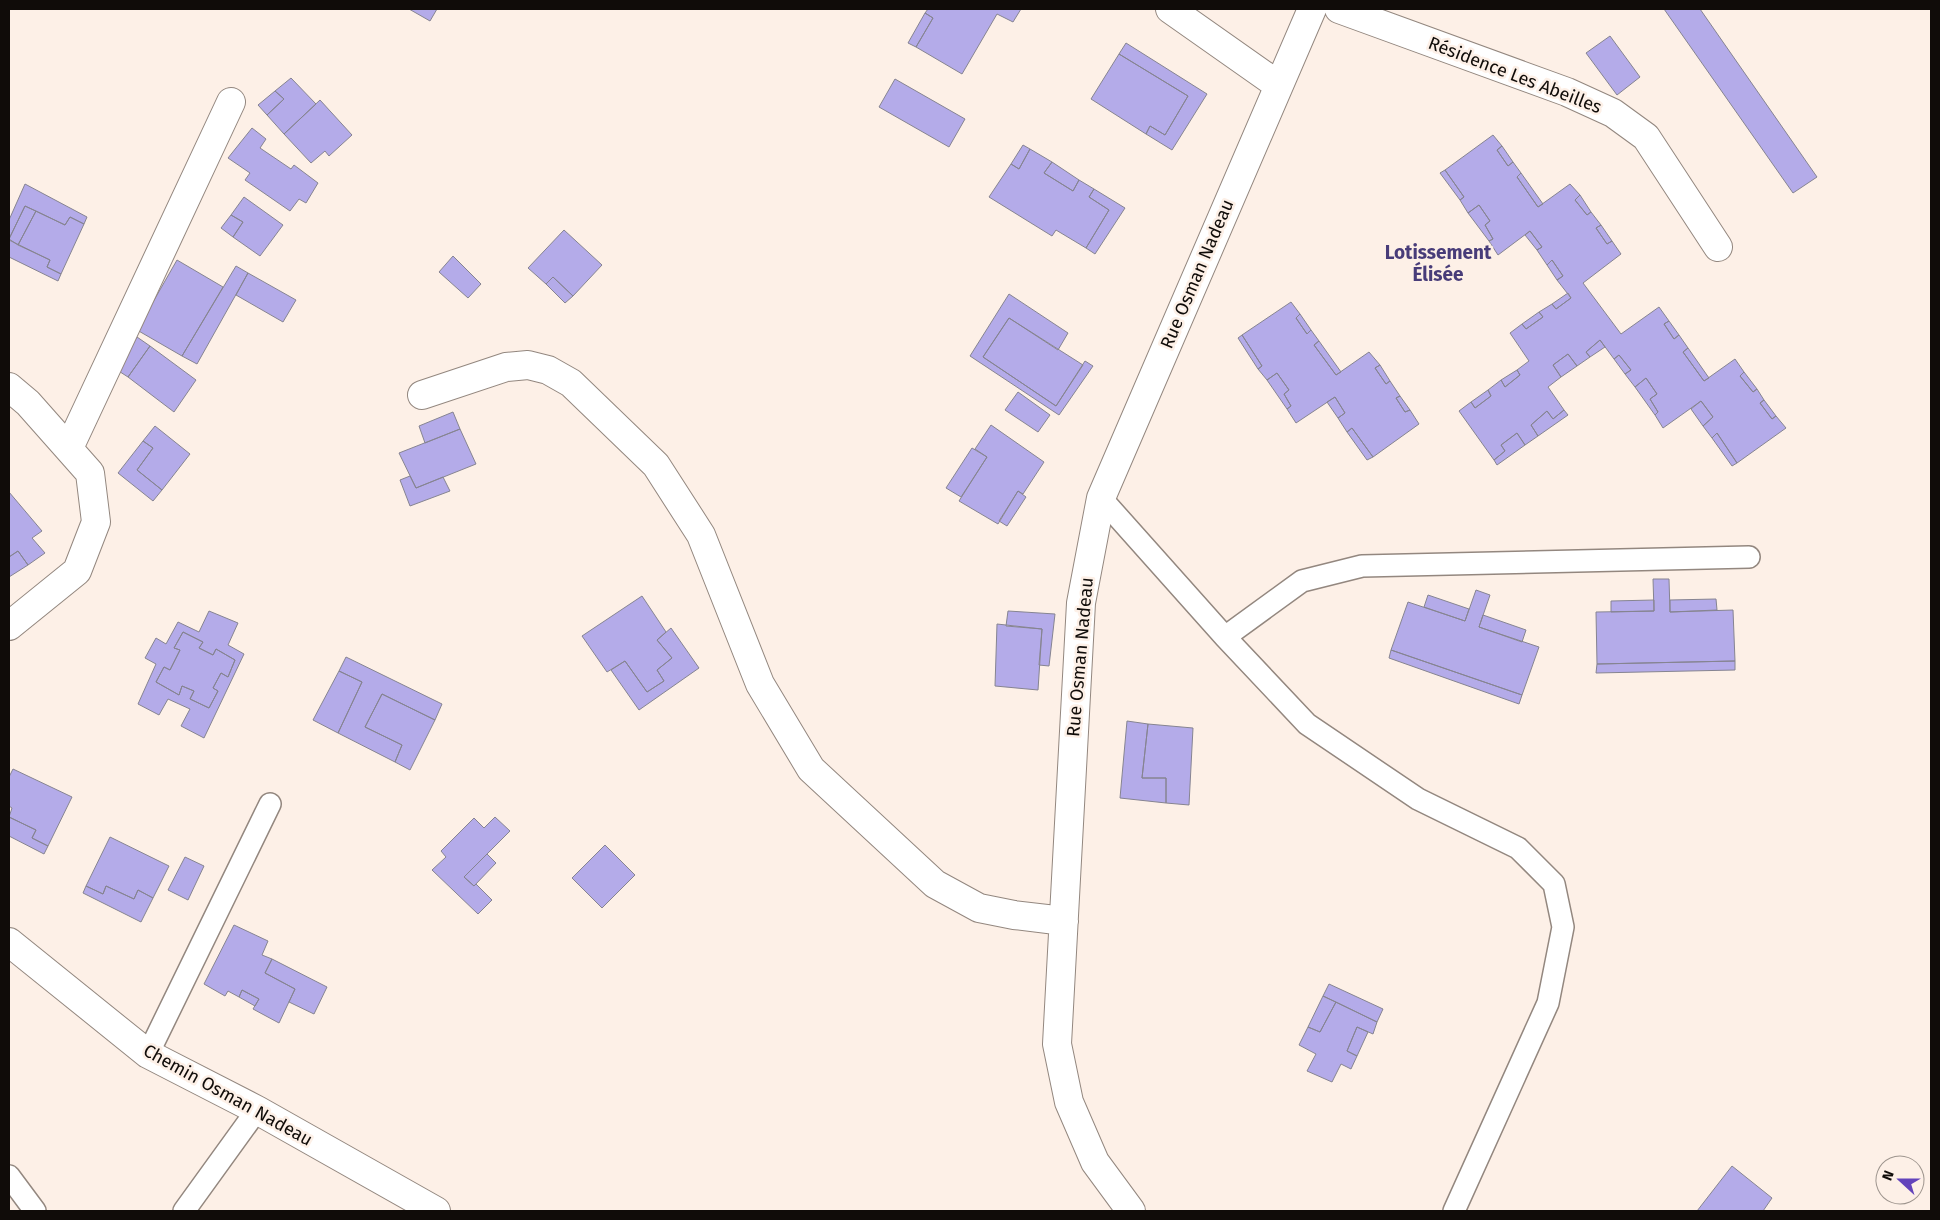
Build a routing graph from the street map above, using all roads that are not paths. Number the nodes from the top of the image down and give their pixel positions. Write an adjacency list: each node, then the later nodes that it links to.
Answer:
1 (1170, 9): 4 (street)
2 (1312, 9): 4 (street, Rue Osman Nadeau)
3 (1339, 9): 6 (street, Résidence Les Abeilles)
4 (1278, 85): 10 (street, Rue Osman Nadeau)
5 (232, 102): 9 (street)
6 (1718, 247)
7 (9, 387): 9 (street)
8 (422, 395): 15 (street)
9 (69, 448): 12 (street)
10 (1101, 498): 13 (lane); 15 (street, Rue Osman Nadeau)
11 (1749, 557): 13 (lane)
12 (9, 626)
13 (1225, 637): 24 (lane)
14 (270, 804): 17 (lane)
15 (1064, 921): 23 (street, Rue Osman Nadeau)
16 (9, 942): 17 (street, Chemin Osman Nadeau)
17 (148, 1054): 18 (street, Chemin Osman Nadeau)
18 (257, 1110): 21 (lane); 22 (street, Chemin Osman Nadeau)
19 (9, 1176): 20 (lane)
20 (35, 1211)
21 (184, 1211)
22 (436, 1211)
23 (1131, 1211)
24 (1454, 1211)

